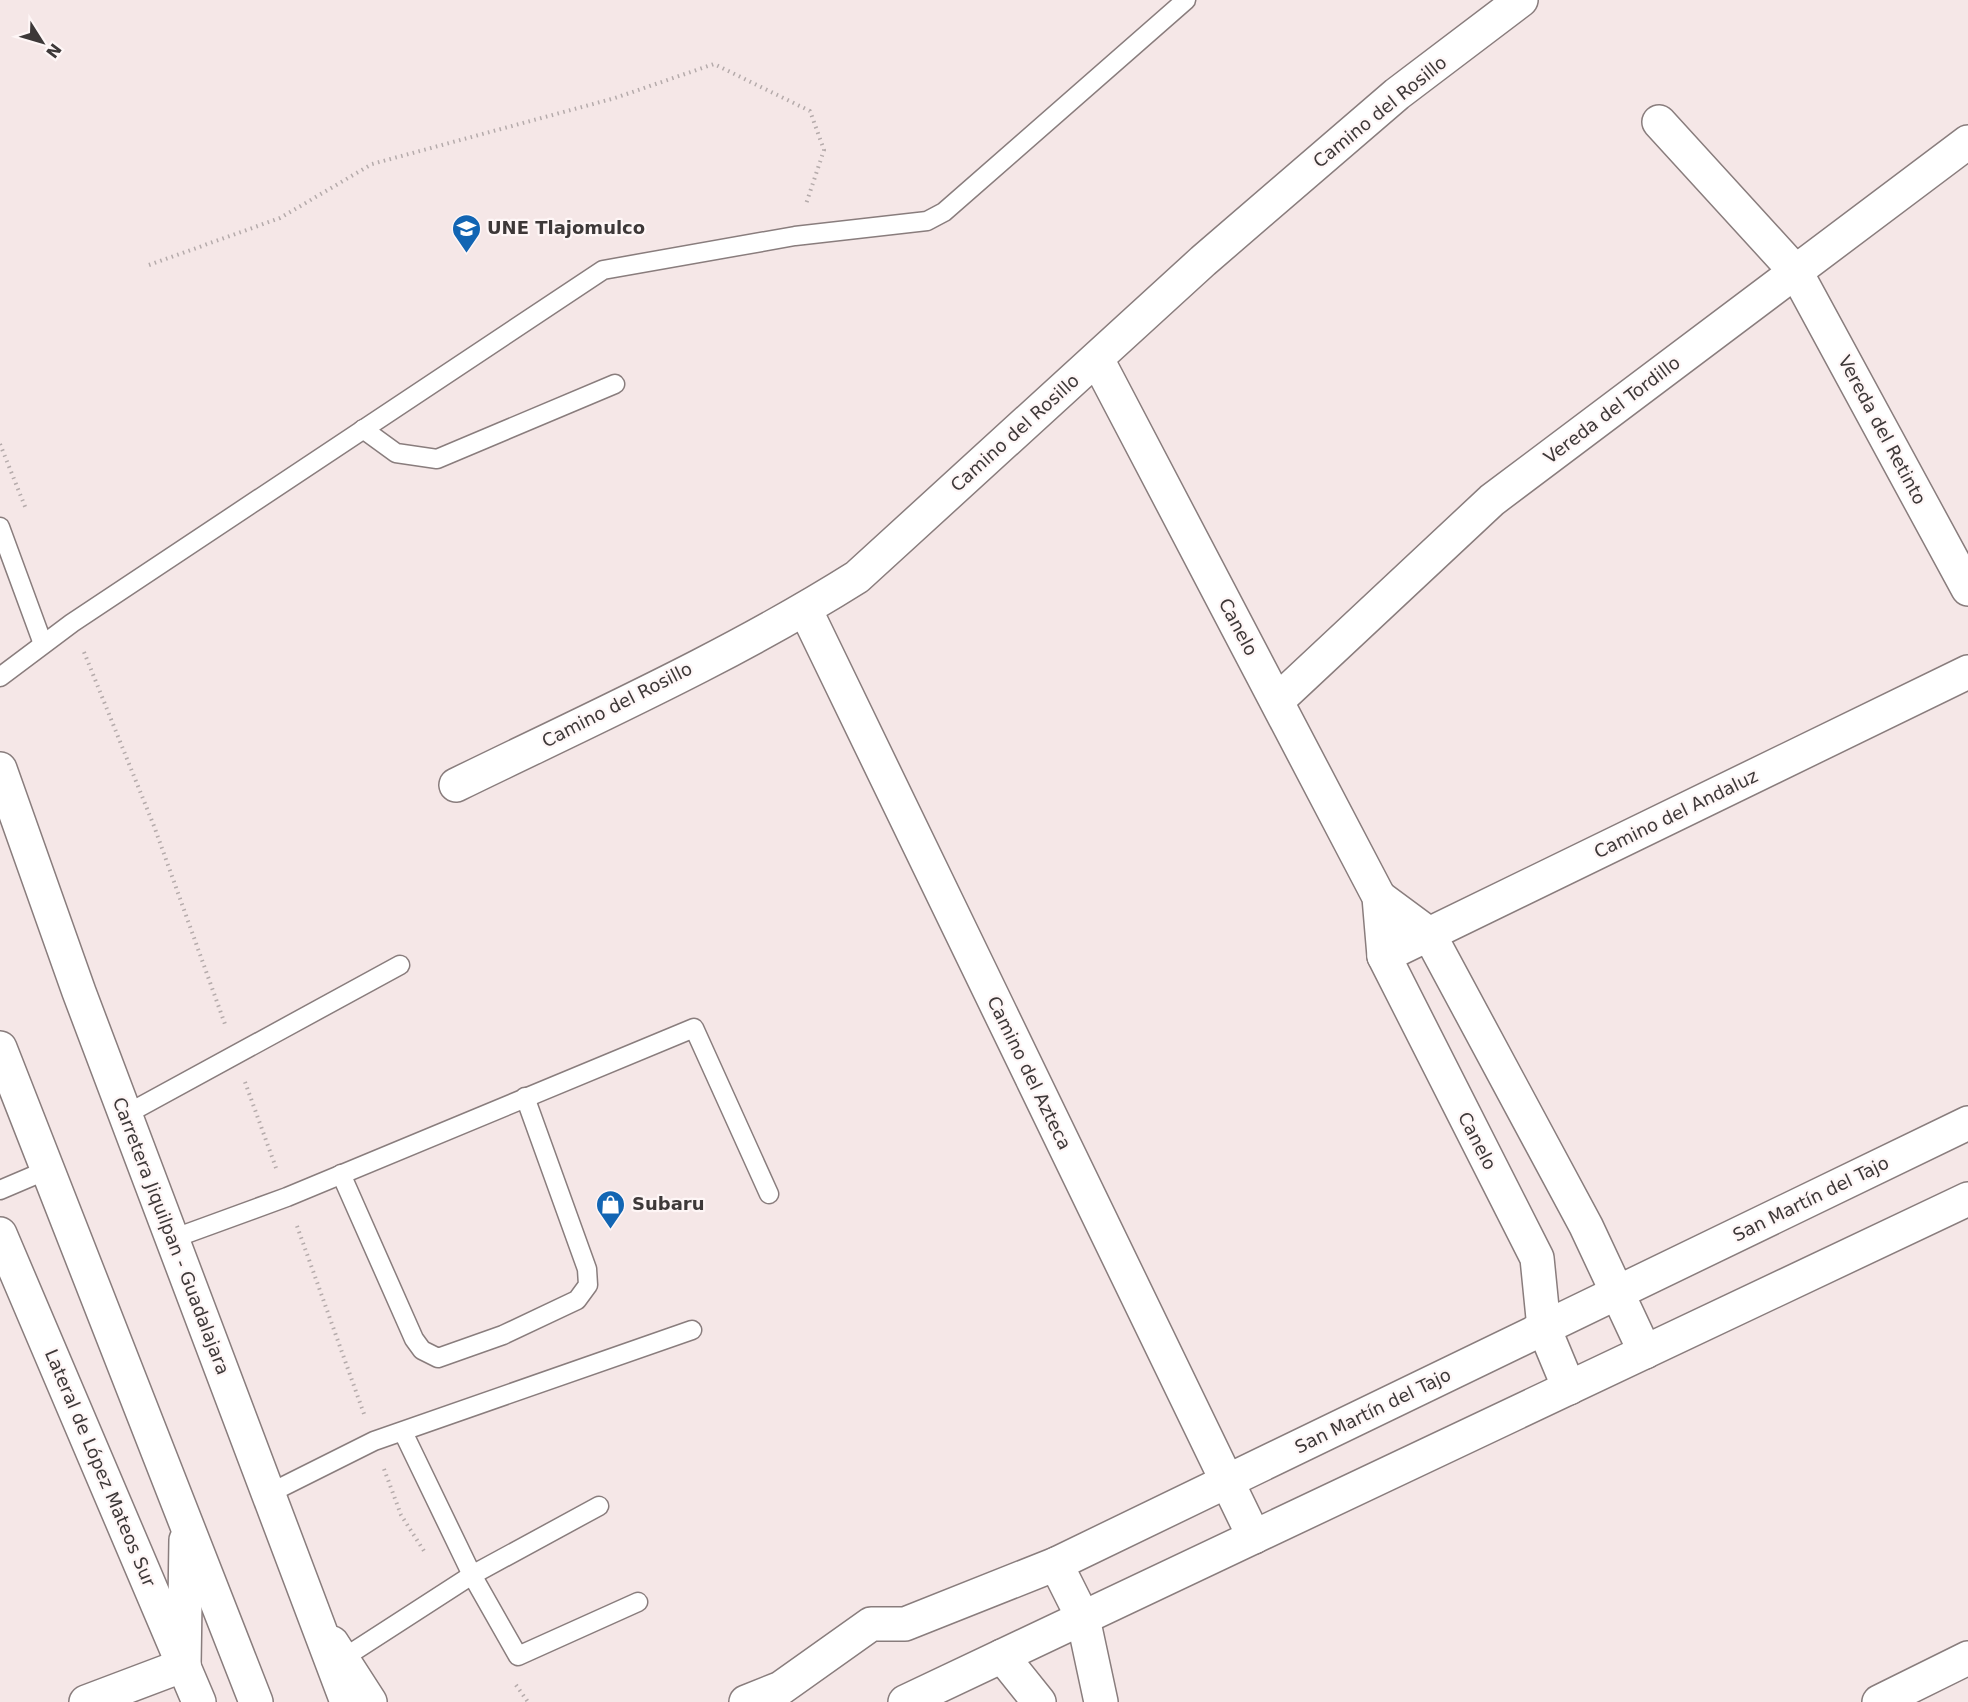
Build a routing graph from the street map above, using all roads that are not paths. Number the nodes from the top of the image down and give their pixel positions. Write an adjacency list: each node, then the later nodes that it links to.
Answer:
1 (1186, 0): 8 (lane)
2 (1521, 0): 6 (main road, Camino del Rosillo)
3 (1659, 122): 5 (main road, Vereda del Retinto)
4 (1968, 142): 5 (main road, Vereda del Tordillo)
5 (1796, 272): 10 (main road, Vereda del Retinto); 15 (main road, Vereda del Tordillo)
6 (1097, 358): 11 (main road, Camino del Rosillo); 15 (main road, Canelo)
7 (615, 384): 8 (lane)
8 (363, 429): 12 (lane)
9 (0, 527): 12 (lane)
10 (1968, 589)
11 (805, 609): 17 (main road, Camino del Rosillo); 39 (main road, Camino del Azteca)
12 (43, 644): 14 (lane)
13 (1968, 672): 19 (main road, Camino del Andaluz)
14 (0, 677)
15 (1277, 701): 18 (main road, Canelo)
16 (0, 769): 24 (main road, Carretera Jiquilpan - Guadalajara)
17 (456, 785)
18 (1379, 897): 19 (main road, Canelo); 20 (main road, Canelo)
19 (1429, 934): 20 (main road, Camino del Andaluz); 33 (main road, Canelo)
20 (1384, 956): 34 (main road, Canelo)
21 (400, 965): 24 (lane)
22 (0, 1048): 26 (main road)
23 (525, 1097): 27 (lane); 27 (lane); 29 (lane)
24 (125, 1115): 32 (main road, Carretera Jiquilpan - Guadalajara)
25 (1968, 1123): 33 (main road, San Martín del Tajo)
26 (47, 1170): 28 (lane); 42 (main road)
27 (341, 1174): 32 (lane)
28 (0, 1190)
29 (769, 1194)
30 (1968, 1199): 36 (main road)
31 (0, 1234): 52 (main road, Lateral de López Mateos Sur)
32 (172, 1239): 40 (main road, Carretera Jiquilpan - Guadalajara)
33 (1618, 1293): 34 (main road, San Martín del Tajo); 36 (main road, Canelo)
34 (1544, 1328): 37 (main road, Canelo); 39 (main road, San Martín del Tajo)
35 (692, 1330): 38 (lane)
36 (1645, 1352): 37 (main road)
37 (1569, 1388): 43 (main road)
38 (403, 1432): 40 (lane); 45 (lane)
39 (1227, 1481): 43 (main road, Camino del Azteca); 44 (main road, San Martín del Tajo)
40 (268, 1494): 47 (main road, Carretera Jiquilpan - Guadalajara)
41 (599, 1506): 45 (lane)
42 (187, 1527): 52 (main road); 56 (main road)
43 (1254, 1537): 48 (main road)
44 (1056, 1564): 48 (main road); 53 (main road, San Martín del Tajo)
45 (472, 1575): 46 (lane); 51 (lane)
46 (638, 1602)
47 (313, 1613): 51 (main road); 57 (main road, Carretera Jiquilpan - Guadalajara)
48 (1083, 1617): 49 (main road); 62 (main road)
49 (1002, 1656): 60 (main road); 61 (main road)
50 (1968, 1658): 63 (main road)
51 (342, 1659): 58 (main road)
52 (184, 1665): 54 (main road); 55 (main road, Lateral de López Mateos Sur)
53 (786, 1695): 59 (main road, San Martín del Tajo)
54 (86, 1702)
55 (199, 1702)
56 (256, 1702)
57 (347, 1702)
58 (370, 1702)
59 (746, 1702)
60 (905, 1702)
61 (1039, 1702)
62 (1101, 1702)
63 (1879, 1702)

